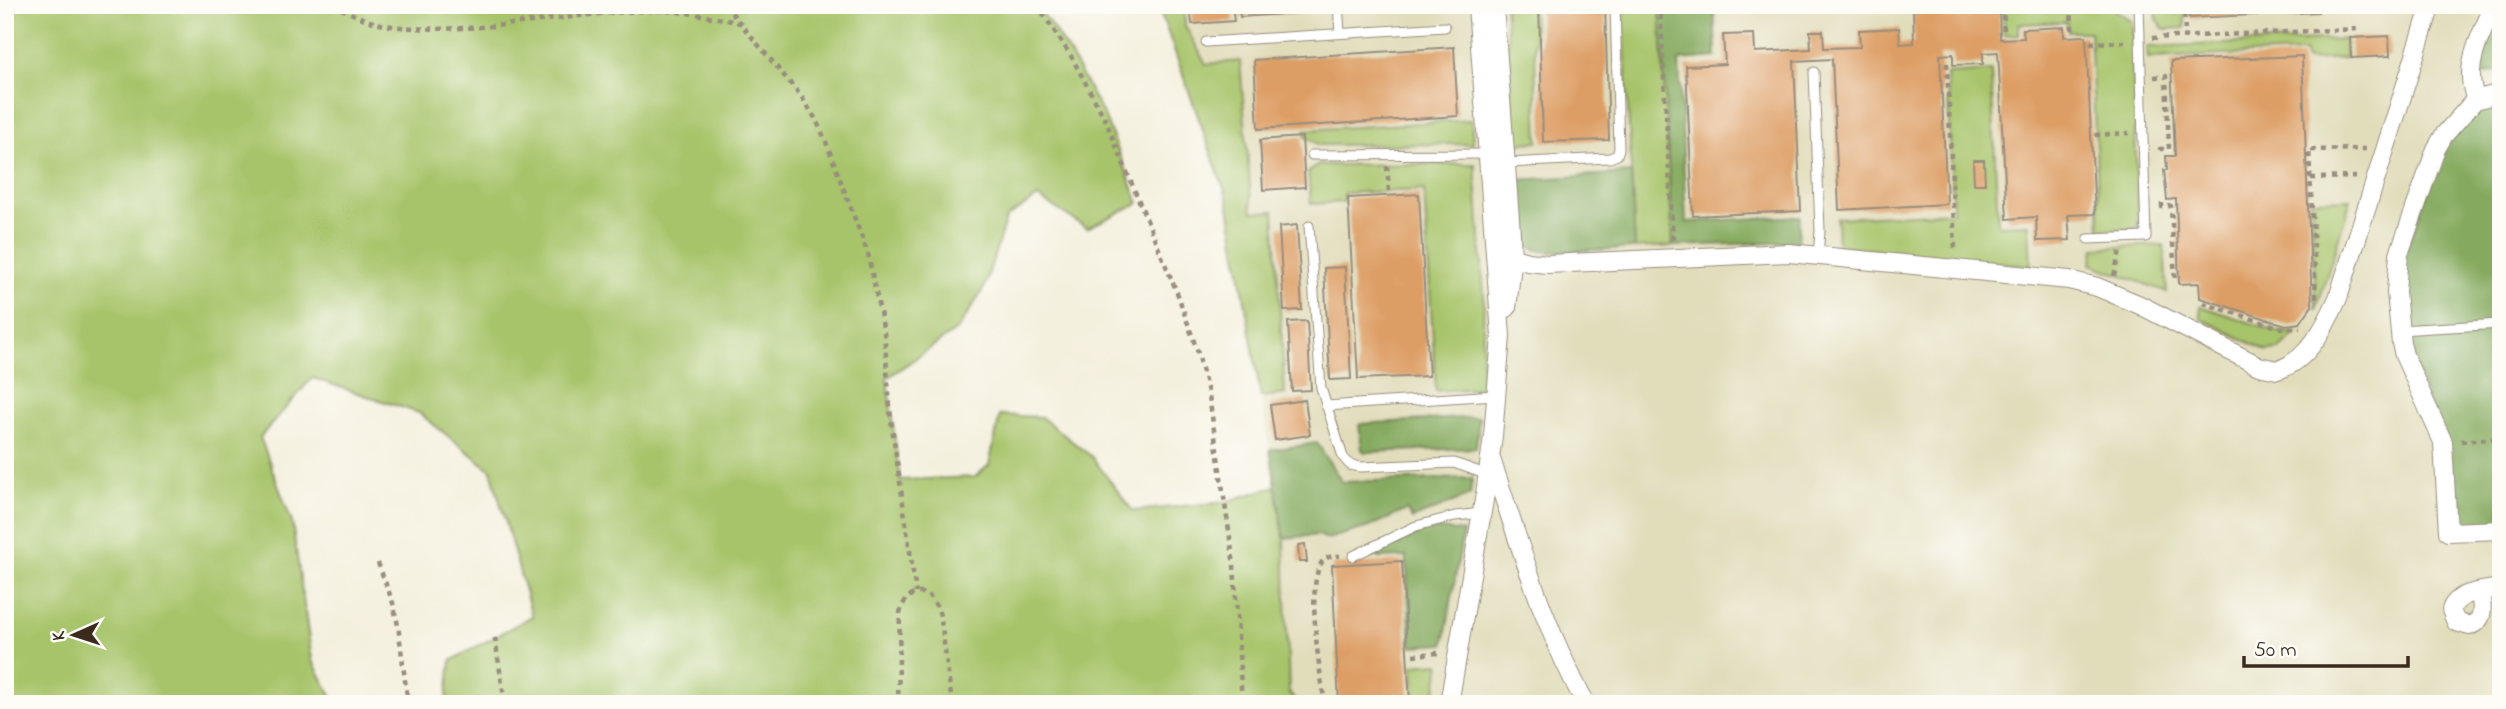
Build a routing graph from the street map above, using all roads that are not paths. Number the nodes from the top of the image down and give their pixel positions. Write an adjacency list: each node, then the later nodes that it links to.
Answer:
1 (1338, 5): 9 (lane)
2 (1477, 5): 14 (street)
3 (1494, 5): 16 (street)
4 (1615, 5): 16 (lane)
5 (2139, 5): 18 (lane)
6 (2431, 5): 20 (street)
7 (2494, 5): 13 (street)
8 (1445, 27): 9 (lane)
9 (1340, 33): 10 (lane)
10 (1206, 42)
11 (1814, 72): 20 (lane)
12 (2501, 93): 13 (street)
13 (2475, 100): 22 (street)
14 (1488, 154): 15 (lane); 19 (street)
15 (1312, 155)
16 (1506, 163): 19 (street)
17 (1309, 226): 24 (lane)
18 (2088, 239)
19 (1503, 255): 20 (street); 23 (street)
20 (1818, 256)
21 (2501, 324): 22 (lane)
22 (2399, 330): 28 (street)
23 (1496, 396): 24 (lane); 25 (street)
24 (1326, 406): 26 (lane)
25 (1490, 456): 26 (street); 33 (street)
26 (1488, 475): 27 (street)
27 (1482, 513): 29 (lane); 32 (street)
28 (2501, 530)
29 (1353, 556)
30 (2501, 588): 31 (street)
31 (2480, 592)
32 (1449, 704)
33 (1586, 704)

